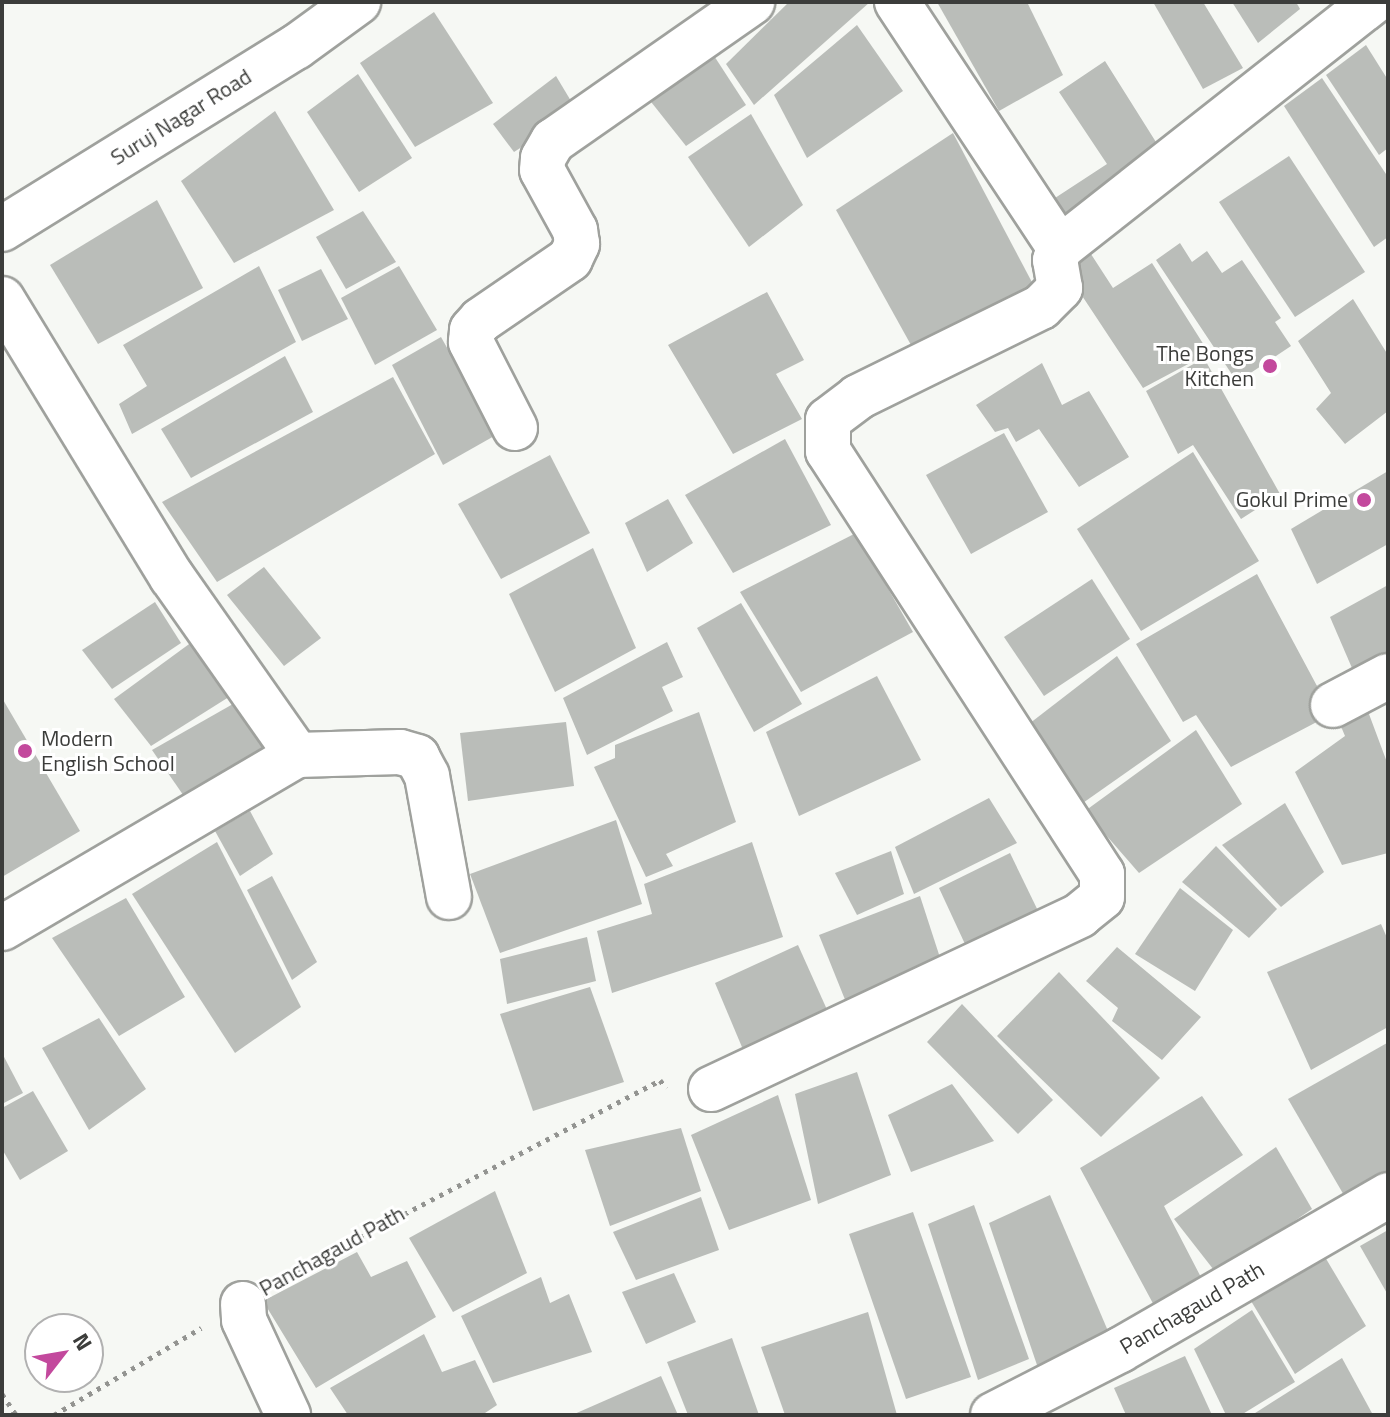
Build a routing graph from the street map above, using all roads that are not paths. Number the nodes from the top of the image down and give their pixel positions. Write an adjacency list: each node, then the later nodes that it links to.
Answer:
1 (358, 2): 5 (street, Suruj Nagar Road)
2 (752, 2): 8 (street)
3 (897, 2): 6 (street)
4 (1373, 2): 6 (street)
5 (2, 229)
6 (1060, 248): 14 (street)
7 (2, 299): 11 (street)
8 (515, 428)
9 (1388, 676): 10 (street)
10 (1333, 705)
11 (297, 755): 12 (street); 13 (street)
12 (449, 897)
13 (2, 928)
14 (711, 1089)
15 (1388, 1195): 18 (street, Panchagaud Path)
16 (243, 1304): 17 (street, Panchagaud Path)
17 (288, 1415)
18 (993, 1415)

